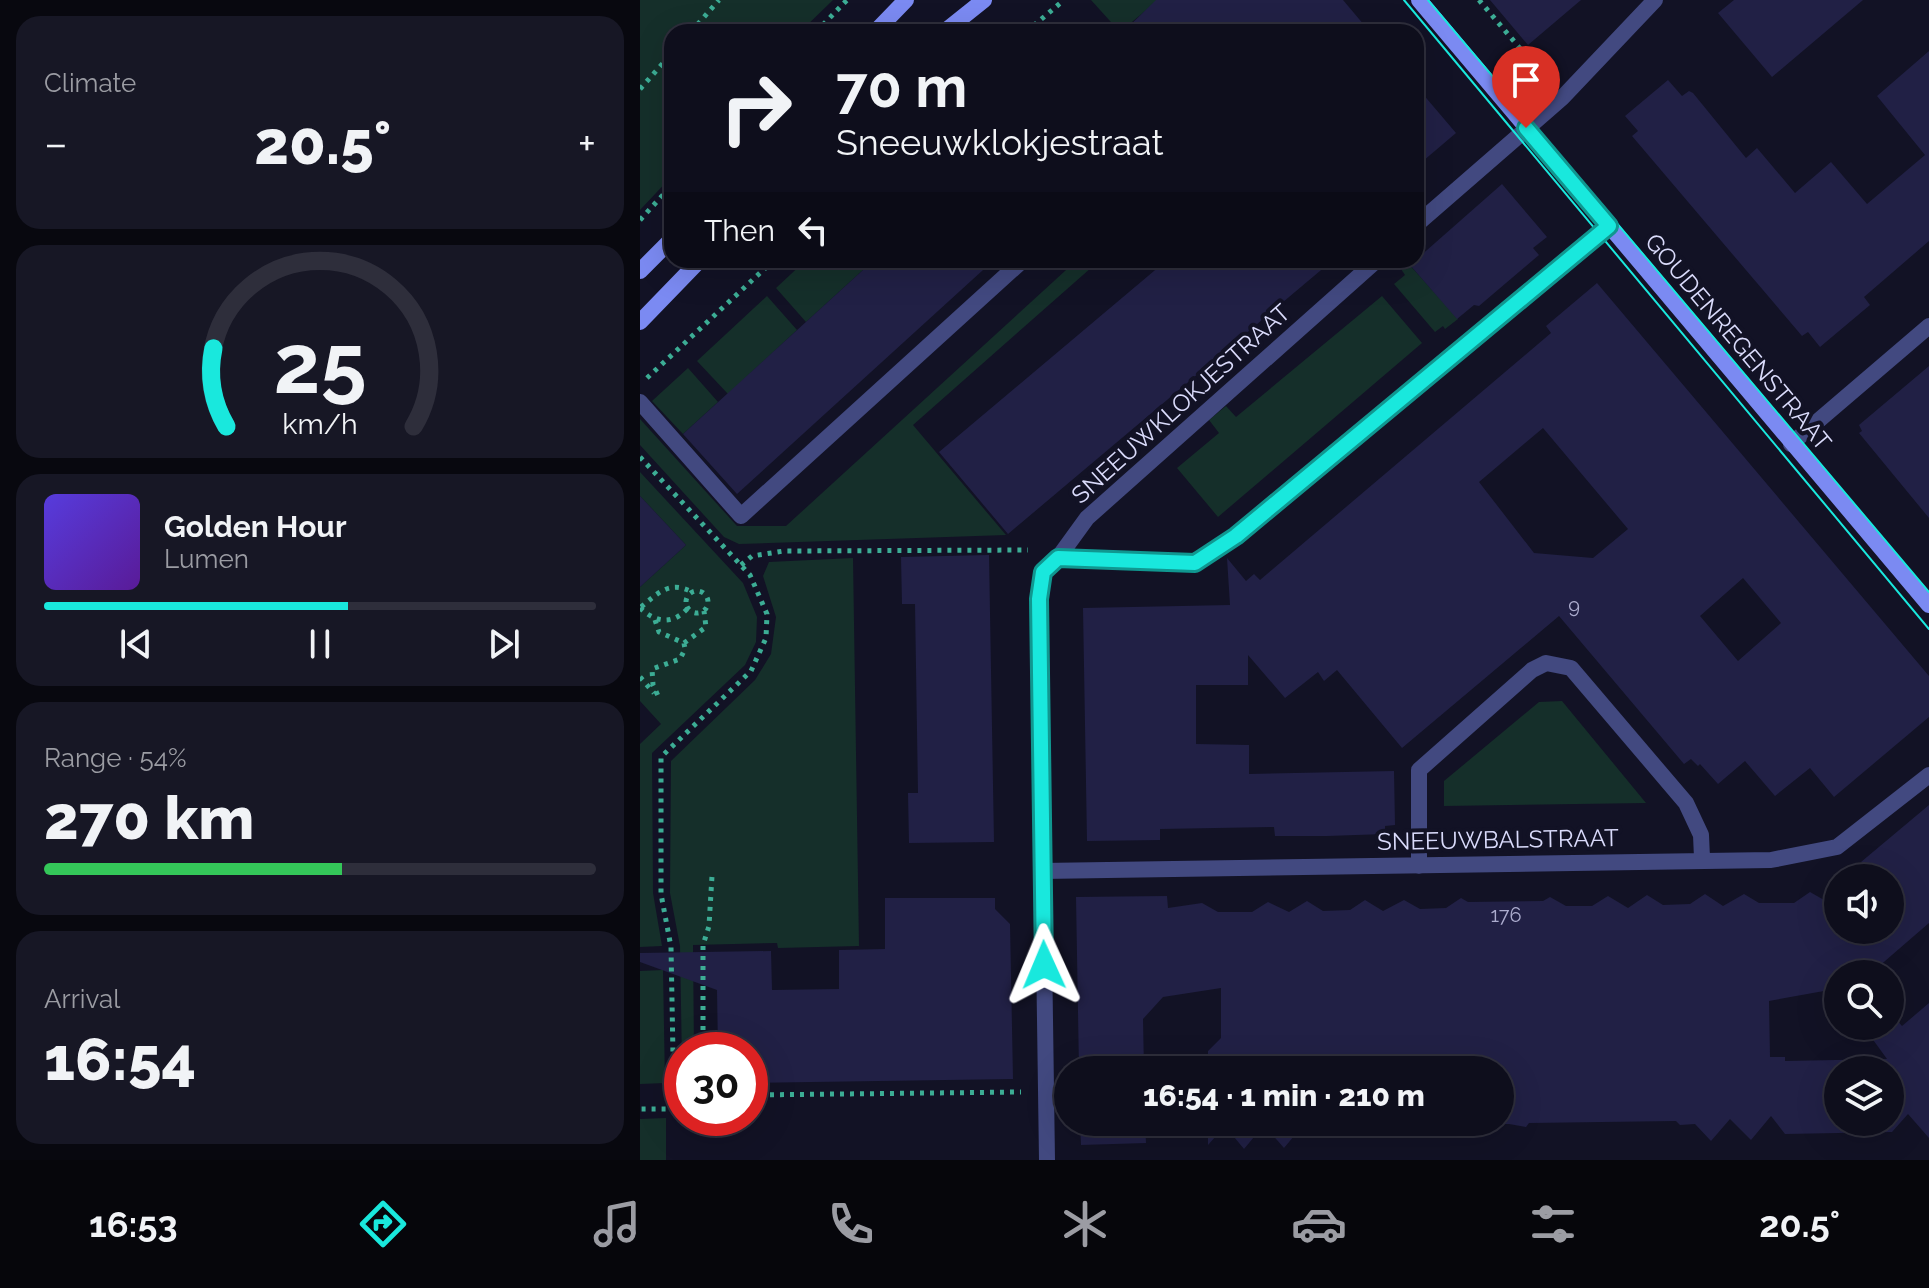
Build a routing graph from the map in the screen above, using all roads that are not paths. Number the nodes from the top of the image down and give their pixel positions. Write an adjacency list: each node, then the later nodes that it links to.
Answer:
1 (906, 0): 5 (street)
2 (984, 0): 6 (street)
3 (1419, 0): 7 (street, GOUDENREGENSTRAAT)
4 (1655, 0): 7 (street)
5 (883, 24)
6 (954, 24)
7 (1526, 128): 8 (street); 9 (street, GOUDENREGENSTRAAT)
8 (1424, 218)
9 (1609, 226): 18 (street, GOUDENREGENSTRAAT); 19 (street)
10 (664, 247): 14 (street)
11 (692, 268): 15 (street)
12 (1014, 268): 17 (street)
13 (1368, 268): 19 (street, SNEEUWKLOKJESTRAAT)
14 (640, 271)
15 (640, 322)
16 (1929, 326): 18 (street)
17 (640, 402)
18 (1791, 444): 20 (street, GOUDENREGENSTRAAT)
19 (1058, 558): 24 (street, SNEEUWKLOKJESTRAAT)
20 (1929, 605)
21 (1929, 775): 22 (street, SNEEUWBALSTRAAT)
22 (1702, 858): 23 (street, SNEEUWBALSTRAAT); 23 (street)
23 (1419, 866): 24 (street, SNEEUWBALSTRAAT)
24 (1042, 871): 25 (street, SNEEUWKLOKJESTRAAT)
25 (1047, 1160)

